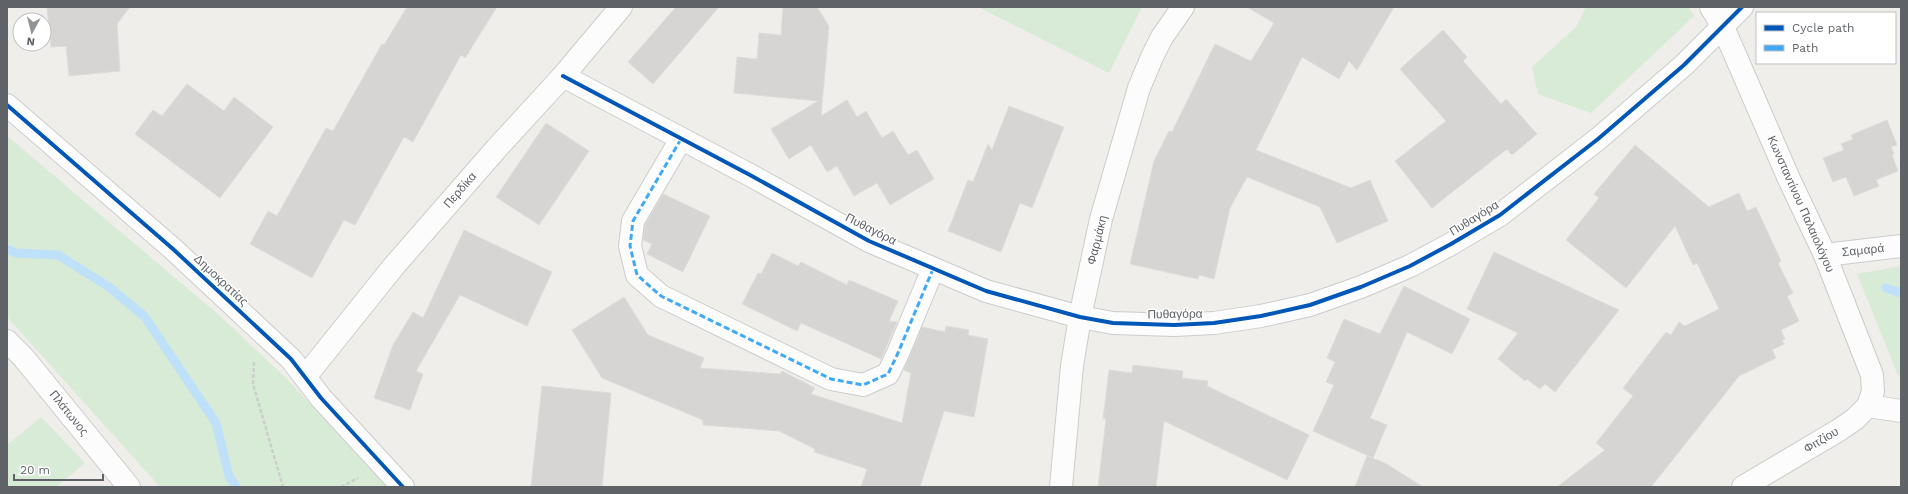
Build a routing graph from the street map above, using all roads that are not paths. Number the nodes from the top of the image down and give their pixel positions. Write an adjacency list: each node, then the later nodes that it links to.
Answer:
1 (621, 7): 6 (street, Περδίκα)
2 (1183, 7): 12 (street, Φαρμάκη)
3 (1711, 7): 5 (street, Κωνσταντίνου Παλαιολόγου)
4 (1742, 7): 5 (street, Πυθαγόρα)
5 (1723, 26): 10 (street, Κωνσταντίνου Παλαιολόγου); 12 (street, Πυθαγόρα)
6 (563, 76): 8 (street, Πυθαγόρα); 14 (street, Περδίκα)
7 (7, 105): 14 (street, Δημοκρατίας)
8 (681, 139): 11 (street, Πυθαγόρα); 11 (street)
9 (1901, 246): 10 (street, Σαμαρά)
10 (1825, 254): 15 (street, Κωνσταντίνου Παλαιολόγου)
11 (933, 269): 12 (street, Πυθαγόρα)
12 (1080, 317): 19 (street, Φαρμάκη)
13 (7, 341): 17 (street, Πλάτωνος)
14 (305, 377): 18 (street, Δημοκρατίας)
15 (1868, 406): 16 (street); 20 (street, Φιτζίου)
16 (1901, 411)
17 (129, 487)
18 (403, 487)
19 (1061, 487)
20 (1743, 487)

